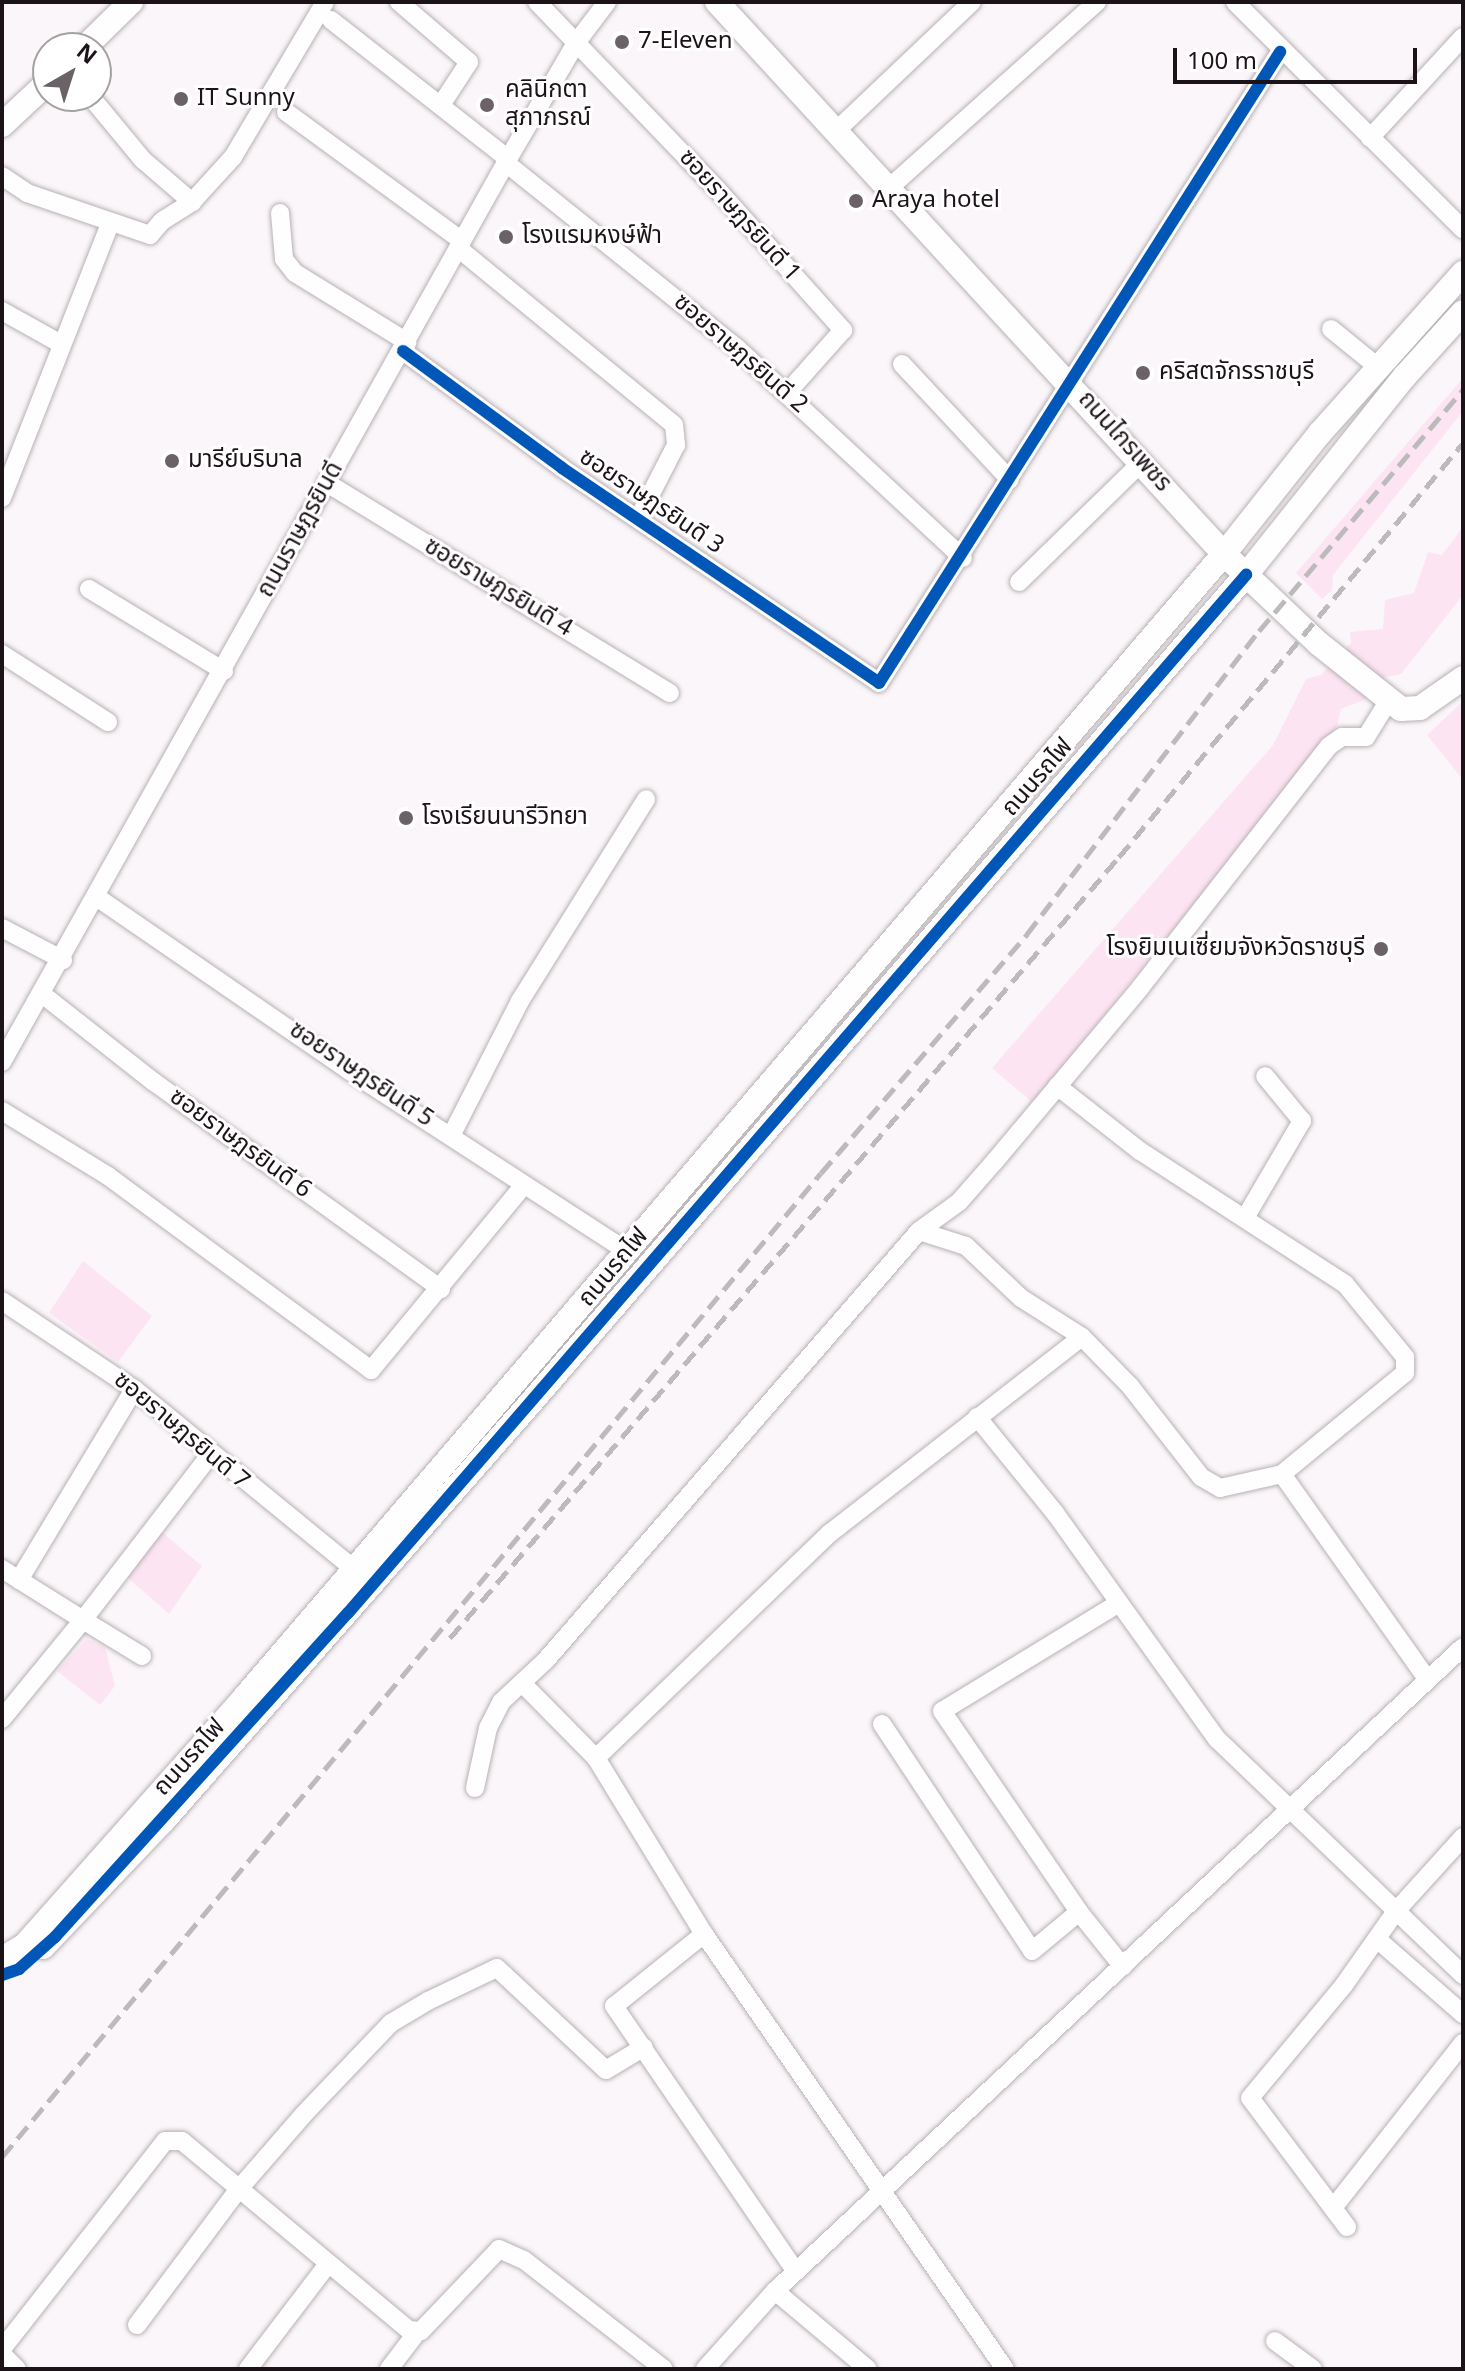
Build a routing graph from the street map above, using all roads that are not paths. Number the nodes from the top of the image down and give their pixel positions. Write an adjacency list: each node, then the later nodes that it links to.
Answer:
1 (131, 2): 10 (street)
2 (399, 2): 15 (street)
3 (537, 2): 12 (street)
4 (607, 2): 12 (street, ถนนราษฎรยินดี)
5 (717, 2): 19 (street, ถนนไกรเพชร)
6 (972, 2): 19 (street)
7 (1097, 2): 23 (street)
8 (1235, 2): 13 (street)
9 (328, 11): 15 (street, ซอยราษฎรยินดี 2); 24 (street)
10 (100, 32)
11 (1463, 37): 20 (street)
12 (576, 43): 21 (street, ถนนราษฎรยินดี); 38 (street, ซอยราษฎรยินดี 1)
13 (1280, 52): 20 (street); 37 (street)
14 (32, 97): 18 (street)
15 (441, 105): 21 (street, ซอยราษฎรยินดี 2)
16 (103, 112): 24 (street)
17 (286, 112): 28 (street)
18 (2, 125)
19 (836, 131): 23 (street, ถนนไกรเพชร)
20 (1370, 138): 27 (street)
21 (507, 161): 28 (street, ถนนราษฎรยินดี); 38 (street, ซอยราษฎรยินดี 2)
22 (2, 176): 26 (street)
23 (889, 188): 37 (street, ถนนไกรเพชร)
24 (192, 202): 26 (street)
25 (280, 213): 34 (street, ซอยราษฎรยินดี 3)
26 (110, 224): 33 (street)
27 (1463, 229)
28 (460, 245): 34 (street, ถนนราษฎรยินดี); 45 (street)
29 (1463, 273): 36 (street, ถนนรถไฟ)
30 (2, 311): 33 (street)
31 (1463, 312): 48 (street, ถนนรถไฟ)
32 (1331, 329): 36 (street)
33 (61, 344): 40 (street)
34 (405, 346): 43 (street, ถนนราษฎรยินดี); 45 (street, ซอยราษฎรยินดี 3)
35 (902, 364): 42 (street)
36 (1379, 368): 46 (street, ถนนรถไฟ)
37 (1071, 384): 41 (street, ถนนไกรเพชร); 42 (street)
38 (787, 393): 47 (street, ซอยราษฎรยินดี 2)
39 (2, 443): 40 (street)
40 (20, 451): 44 (street)
41 (1143, 461): 46 (street, ถนนไกรเพชร); 49 (street)
42 (1010, 480): 47 (street)
43 (327, 483): 52 (street, ถนนราษฎรยินดี); 54 (street, ซอยราษฎรยินดี 4)
44 (2, 498)
45 (638, 519): 47 (street, ซอยราษฎรยินดี 3)
46 (1224, 554): 48 (street, ถนนไกรเพชร); 70 (street, ถนนรถไฟ)
47 (963, 558)
48 (1246, 575): 55 (street, ถนนไกรเพชร); 76 (street, ถนนรถไฟ)
49 (1019, 582)
50 (89, 589): 52 (street)
51 (2, 654): 56 (street)
52 (224, 671): 58 (street, ถนนราษฎรยินดี)
53 (1463, 678): 55 (street)
54 (670, 693)
55 (1386, 697): 64 (street)
56 (108, 722)
57 (646, 799): 66 (street)
58 (98, 898): 60 (street, ถนนราษฎรยินดี); 66 (street, ซอยราษฎรยินดี 5)
59 (2, 928): 60 (street)
60 (63, 960): 61 (street, ถนนราษฎรยินดี)
61 (42, 994): 62 (street, ถนนราษฎรยินดี); 71 (street, ซอยราษฎรยินดี 6)
62 (2, 1062)
63 (1265, 1076): 68 (street)
64 (1057, 1086): 68 (street); 69 (street)
65 (2, 1111): 71 (street)
66 (451, 1136): 67 (street, ซอยราษฎรยินดี 5)
67 (523, 1186): 70 (street, ซอยราษฎรยินดี 5); 71 (street)
68 (1245, 1218): 79 (street)
69 (919, 1231): 73 (street); 88 (street)
70 (625, 1250): 75 (street, ถนนรถไฟ)
71 (441, 1289)
72 (2, 1301): 74 (street, ซอยราษฎรยินดี 7)
73 (1082, 1337): 77 (street); 79 (street)
74 (134, 1389): 78 (street, ซอยราษฎรยินดี 7); 82 (street)
75 (507, 1390): 76 (street); 81 (street, ถนนรถไฟ)
76 (527, 1407): 101 (street, ถนนรถไฟ)
77 (977, 1417): 83 (street); 91 (street)
78 (210, 1455): 81 (street, ซอยราษฎรยินดี 7); 84 (street)
79 (1282, 1474): 87 (street)
80 (2, 1569): 82 (street)
81 (354, 1569): 99 (street, ถนนรถไฟ)
82 (19, 1580): 84 (street)
83 (1119, 1603): 93 (street); 96 (street)
84 (83, 1620): 86 (street); 89 (street)
85 (1463, 1647): 87 (street)
86 (142, 1656)
87 (1428, 1680): 93 (street)
88 (522, 1683): 91 (street); 92 (street)
89 (2, 1719)
90 (882, 1724): 96 (street)
91 (596, 1758): 97 (street)
92 (475, 1788)
93 (1289, 1811): 95 (street); 100 (street)
94 (1463, 1837): 95 (street)
95 (1396, 1911): 98 (street); 102 (street)
96 (1079, 1912): 100 (street)
97 (704, 1934): 105 (street); 107 (street)
98 (1377, 1939): 103 (street); 108 (street)
99 (2, 1959)
100 (1123, 1967): 107 (street)
101 (2, 1975)
102 (1463, 1975)
103 (1463, 2014)
104 (1463, 2043): 108 (street)
105 (644, 2047): 106 (street); 111 (street)
106 (238, 2190): 110 (street); 113 (street); 116 (street)
107 (879, 2194): 111 (street); 123 (street)
108 (1333, 2208): 109 (street)
109 (1347, 2227)
110 (328, 2264): 114 (street); 118 (street)
111 (796, 2272): 112 (street)
112 (775, 2291): 121 (street); 122 (street)
113 (137, 2325)
114 (418, 2331): 119 (street); 120 (street)
115 (1275, 2341): 124 (street)
116 (2, 2352): 117 (street)
117 (17, 2369)
118 (248, 2369)
119 (389, 2369)
120 (664, 2369)
121 (705, 2369)
122 (868, 2369)
123 (1005, 2369)
124 (1313, 2369)

